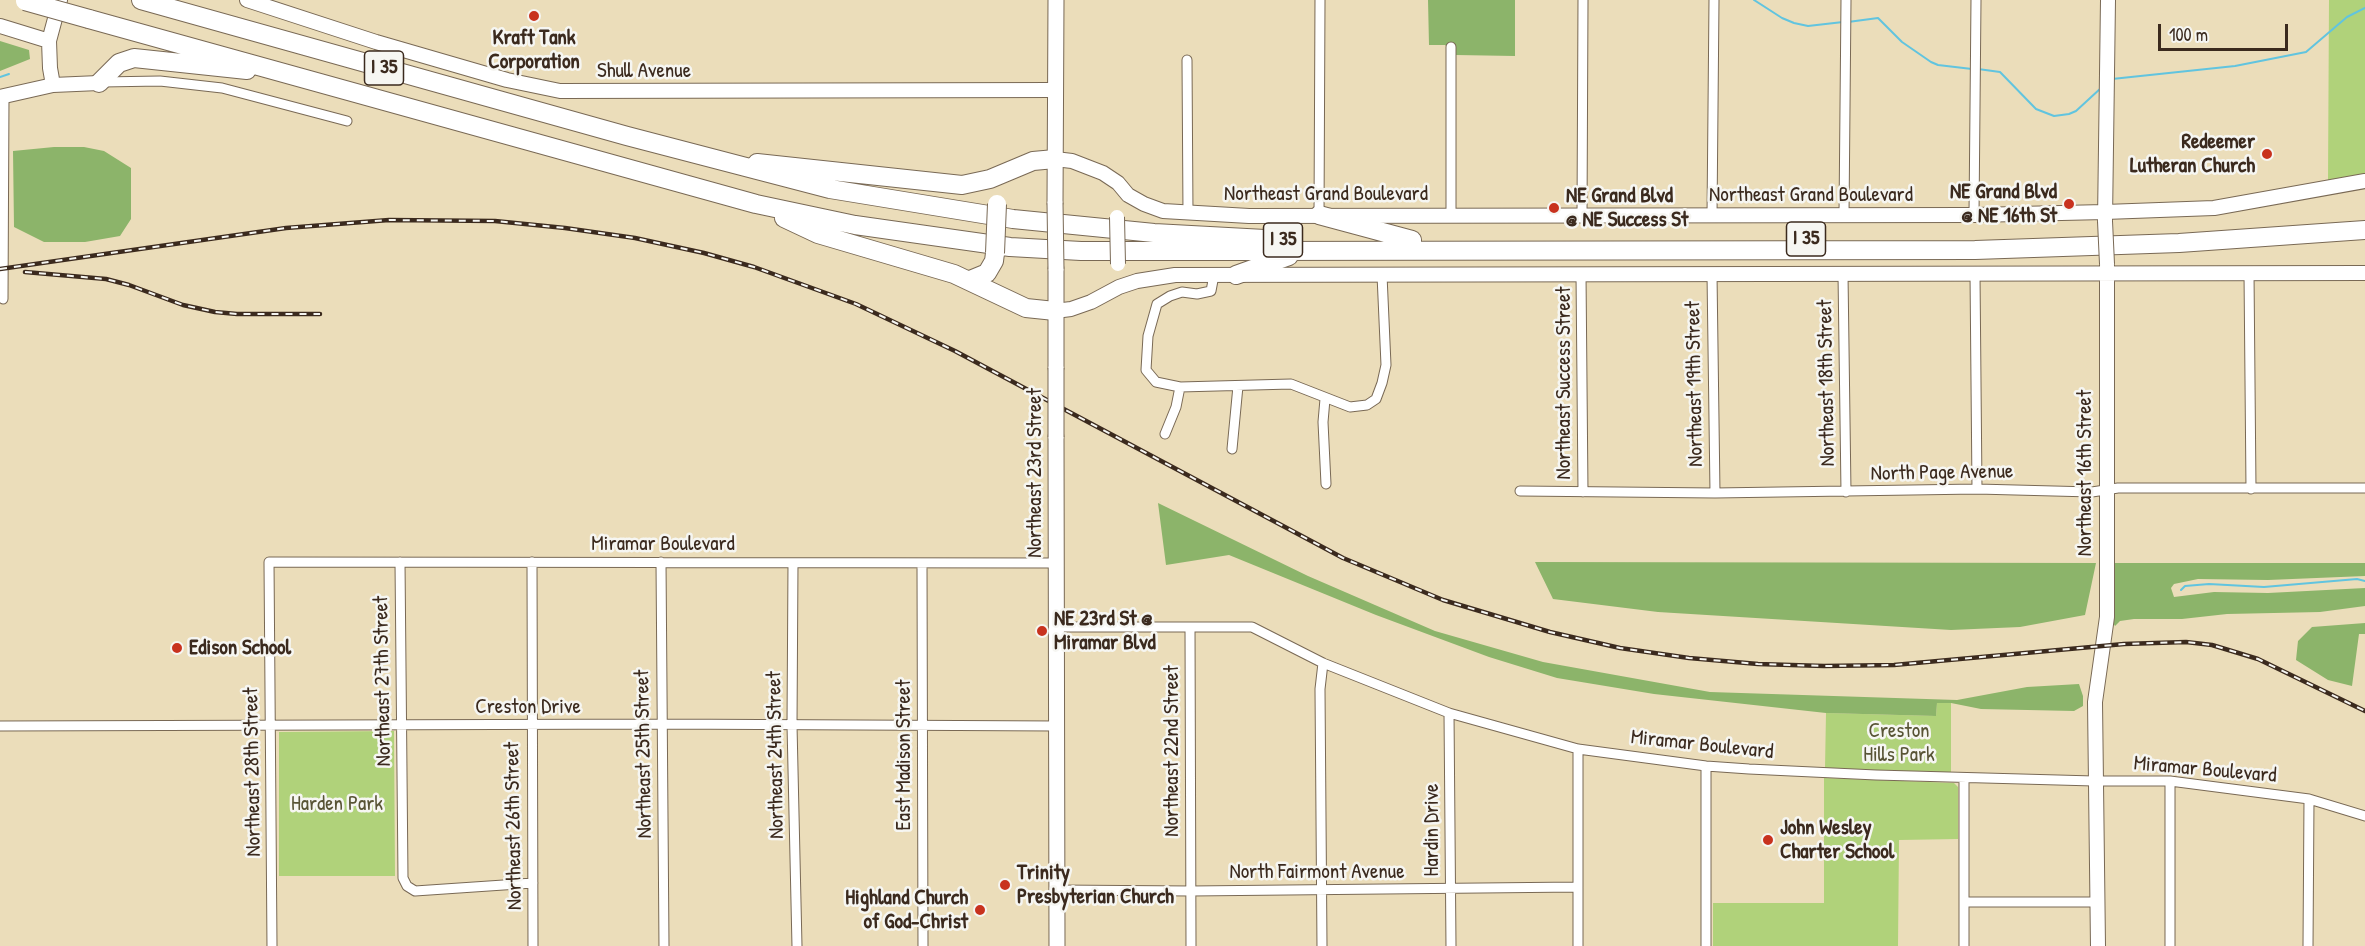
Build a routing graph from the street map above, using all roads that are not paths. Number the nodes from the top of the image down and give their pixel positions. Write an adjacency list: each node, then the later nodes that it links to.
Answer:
1 (24, 0): 16 (highway, I 35, bridge)
2 (60, 0): 13 (main road)
3 (141, 0): 23 (highway, I 35)
4 (247, 0): 19 (main road, Shull Avenue)
5 (1056, 0): 19 (main road, Northeast 23rd Street)
6 (1320, 0): 32 (street)
7 (1583, 0): 33 (street)
8 (1714, 0): 34 (street)
9 (1846, 0): 30 (street)
10 (1976, 0): 31 (street)
11 (2108, 0): 35 (main road, Northeast 16th Street)
12 (0, 26): 13 (main road)
13 (49, 41): 18 (main road)
14 (1451, 47): 29 (street)
15 (1187, 60): 28 (street)
16 (288, 73): 17 (highway); 27 (highway, I 35)
17 (99, 82): 18 (main road); 21 (street)
18 (53, 84): 20 (main road)
19 (1055, 90): 22 (main road, Northeast 23rd Street)
20 (2, 96): 52 (street)
21 (347, 121)
22 (1055, 159): 25 (highway); 26 (main road, Northeast Grand Boulevard); 53 (main road, Northeast 23rd Street, bridge)
23 (717, 161): 25 (highway); 38 (highway, I 35)
24 (2365, 181): 35 (main road, Northeast Grand Boulevard)
25 (979, 183): 50 (highway, bridge)
26 (1128, 195): 28 (main road, Northeast Grand Boulevard); 51 (main road, bridge)
27 (756, 204): 39 (highway, I 35); 50 (highway)
28 (1188, 214): 32 (main road, Northeast Grand Boulevard)
29 (1450, 215): 32 (main road, Northeast Grand Boulevard); 33 (main road, Northeast Grand Boulevard)
30 (1844, 215): 31 (main road, Northeast Grand Boulevard); 34 (main road, Northeast Grand Boulevard)
31 (1974, 215): 35 (main road, Northeast Grand Boulevard)
32 (1320, 216): 38 (highway)
33 (1582, 216): 34 (main road, Northeast Grand Boulevard)
34 (1713, 216)
35 (2105, 216): 40 (main road, Northeast 16th Street, bridge)
36 (2365, 219): 38 (highway, I 35)
37 (2365, 230): 39 (highway, I 35)
38 (1412, 240)
39 (1305, 251): 48 (highway)
40 (2107, 268): 41 (main road); 46 (main road); 63 (main road, Northeast 16th Street)
41 (2249, 273): 42 (main road); 61 (street)
42 (2365, 273)
43 (1581, 274): 44 (main road); 49 (main road); 65 (street, Northeast Success Street)
44 (1712, 274): 45 (main road); 67 (street, Northeast 19th Street)
45 (1843, 274): 46 (main road); 66 (street, Northeast 18th Street)
46 (1974, 274): 60 (street)
47 (1214, 275): 48 (main road); 51 (main road); 55 (street)
48 (1236, 275): 49 (main road)
49 (1382, 275): 56 (street)
50 (970, 280): 53 (highway)
51 (1119, 287): 53 (main road)
52 (3, 299)
53 (1055, 310): 73 (main road, Northeast 23rd Street, bridge)
54 (1238, 386): 55 (street); 56 (street); 58 (street)
55 (1180, 387): 57 (street)
56 (1325, 399): 59 (street)
57 (1165, 434)
58 (1232, 449)
59 (1326, 484)
60 (1977, 489): 63 (street, North Page Avenue); 66 (street, North Page Avenue)
61 (2251, 489): 62 (street, North Page Avenue); 63 (street, North Page Avenue)
62 (2365, 489)
63 (2106, 490): 90 (main road, Northeast 16th Street)
64 (1520, 491): 65 (street, North Page Avenue)
65 (1583, 492): 67 (street, North Page Avenue)
66 (1846, 492): 67 (street, North Page Avenue)
67 (1715, 493)
68 (269, 562): 69 (street, Miramar Boulevard); 80 (street, Northeast 28th Street)
69 (400, 562): 70 (street, Miramar Boulevard); 84 (street, Northeast 27th Street)
70 (532, 562): 71 (street, Miramar Boulevard); 81 (street, Northeast 26th Street)
71 (661, 562): 72 (street, Miramar Boulevard); 79 (street, Northeast 25th Street)
72 (793, 563): 74 (street, Miramar Boulevard); 82 (street, Northeast 24th Street)
73 (1056, 563): 74 (street, Miramar Boulevard); 75 (main road, Northeast 23rd Street)
74 (922, 564): 85 (street, East Madison Street)
75 (1056, 627): 76 (street, Miramar Boulevard); 86 (main road, Northeast 23rd Street)
76 (1190, 627): 77 (street, Miramar Boulevard); 99 (street, Northeast 22nd Street)
77 (1323, 663): 78 (street, Miramar Boulevard); 96 (street)
78 (1449, 713): 87 (street, Miramar Boulevard); 98 (street, Hardin Drive)
79 (661, 724): 81 (street, Creston Drive); 82 (street, Creston Drive); 104 (street, Northeast 25th Street)
80 (271, 725): 83 (street, Creston Drive); 84 (street, Creston Drive); 102 (street, Northeast 28th Street)
81 (531, 725): 84 (street, Creston Drive); 94 (street, Northeast 26th Street)
82 (792, 725): 85 (street, Creston Drive); 105 (street, Northeast 24th Street)
83 (0, 726)
84 (401, 726): 94 (street, Northeast 27th Street)
85 (921, 726): 86 (street, Creston Drive); 106 (street, East Madison Street)
86 (1056, 726): 97 (main road, Northeast 23rd Street)
87 (1578, 749): 88 (street, Miramar Boulevard); 95 (street)
88 (1706, 766): 89 (street, Miramar Boulevard); 112 (street)
89 (1964, 778): 90 (street, Miramar Boulevard); 100 (street)
90 (2094, 781): 91 (street, Miramar Boulevard); 101 (main road, Northeast 16th Street)
91 (2170, 781): 92 (street, Miramar Boulevard); 115 (street)
92 (2309, 799): 93 (street, Miramar Boulevard); 116 (street)
93 (2365, 816)
94 (533, 883): 103 (street, Northeast 26th Street)
95 (1578, 887): 98 (street, North Fairmont Avenue); 111 (street)
96 (1322, 889): 98 (street, North Fairmont Avenue); 99 (street, North Fairmont Avenue); 109 (street)
97 (1056, 890): 99 (street, North Fairmont Avenue); 107 (main road, Northeast 23rd Street)
98 (1450, 890): 110 (street, Hardin Drive)
99 (1191, 891): 108 (street, Northeast 22nd Street)
100 (1964, 902): 101 (street); 113 (street)
101 (2097, 902): 114 (main road, Northeast 16th Street)
102 (272, 946)
103 (533, 946)
104 (664, 946)
105 (796, 946)
106 (923, 946)
107 (1057, 946)
108 (1191, 946)
109 (1322, 946)
110 (1450, 946)
111 (1578, 946)
112 (1706, 946)
113 (1964, 946)
114 (2098, 946)
115 (2170, 946)
116 (2308, 946)

